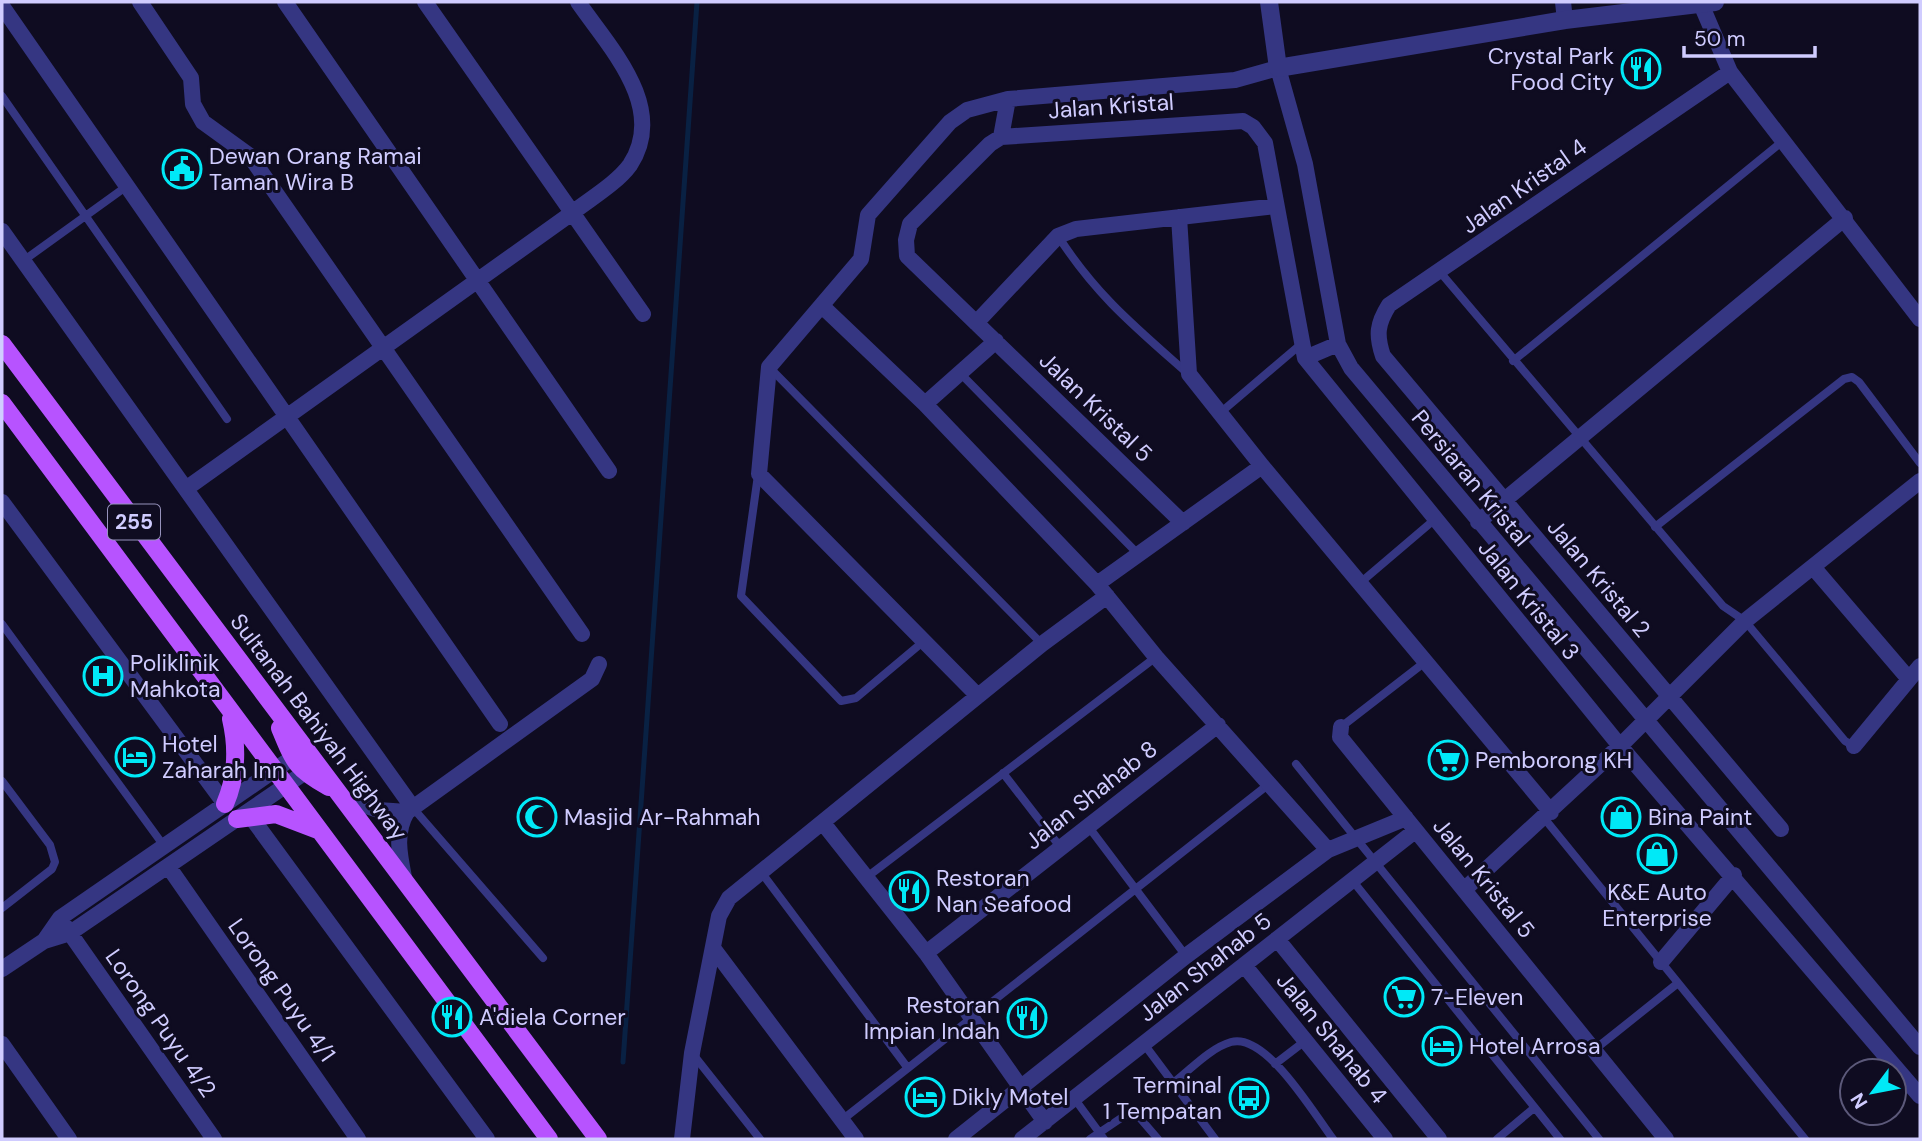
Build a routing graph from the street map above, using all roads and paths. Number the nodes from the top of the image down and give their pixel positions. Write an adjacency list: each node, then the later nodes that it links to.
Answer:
1 (140, 2): 33 (street)
2 (285, 2): 25 (street)
3 (425, 2): 17 (street)
4 (578, 2): 17 (street)
5 (1269, 2): 9 (street)
6 (1708, 3): 8 (street); 10 (street)
7 (2, 6): 15 (street)
8 (1564, 11): 9 (street)
9 (1278, 68): 12 (street, Jalan Kristal); 32 (street, Persiaran Kristal)
10 (1730, 72): 14 (street); 24 (street, Jalan Kristal 4)
11 (2, 96): 19 (lane)
12 (1008, 99): 13 (street); 26 (street, Jalan Kristal)
13 (1001, 137): 16 (street, Jalan Kristal); 29 (street)
14 (1783, 141): 20 (street); 36 (lane)
15 (127, 186): 19 (lane); 43 (street)
16 (1276, 206): 18 (street); 34 (street, Jalan Kristal)
17 (572, 213): 25 (street); 27 (street)
18 (1178, 216): 22 (street); 39 (street)
19 (85, 217): 23 (lane); 44 (lane)
20 (1845, 218): 28 (street); 45 (street)
21 (2, 231): 23 (street)
22 (1058, 236): 29 (street); 39 (lane)
23 (23, 261): 51 (street)
24 (1440, 272): 35 (street, Jalan Kristal 4); 36 (lane)
25 (476, 281): 33 (street); 48 (street)
26 (822, 306): 37 (street); 41 (street)
27 (643, 314)
28 (1920, 319)
29 (976, 323): 30 (street, Jalan Kristal 5)
30 (996, 341): 38 (street); 56 (street, Jalan Kristal 5)
31 (2, 344): 74 (main road, Sultanah Bahiyah Highway / 255)
32 (1338, 344): 34 (street); 55 (street, Persiaran Kristal)
33 (384, 347): 43 (street); 64 (street)
34 (1302, 352): 42 (lane); 54 (street, Jalan Kristal 3)
35 (1383, 356): 52 (street, Jalan Kristal 2)
36 (1513, 360): 45 (lane)
37 (769, 367): 49 (street); 66 (lane)
38 (960, 373): 41 (street); 58 (lane)
39 (1189, 373): 42 (street)
40 (2, 403): 75 (main road, 255)
41 (925, 404): 61 (street)
42 (1220, 413): 47 (street)
43 (286, 418): 51 (street); 77 (street)
44 (227, 419)
45 (1577, 437): 52 (street); 57 (lane)
46 (1920, 463): 57 (lane)
47 (1262, 466): 56 (street); 60 (street)
48 (609, 471)
49 (759, 474): 65 (street); 65 (lane)
50 (1920, 481): 59 (street)
51 (187, 488): 92 (street)
52 (1503, 501): 55 (street); 73 (street, Jalan Kristal 2)
53 (2, 502): 91 (street)
54 (1434, 520): 60 (lane); 80 (street, Jalan Kristal 3)
55 (1478, 522): 76 (street, Persiaran Kristal)
56 (1183, 523): 58 (street)
57 (1655, 527): 62 (lane)
58 (1139, 555): 61 (street)
59 (1813, 567): 62 (street); 71 (street)
60 (1360, 583): 68 (street)
61 (1102, 590): 66 (street); 67 (street)
62 (1745, 621): 73 (street); 81 (lane)
63 (2, 624): 101 (lane)
64 (582, 634)
65 (924, 641): 72 (street)
66 (1042, 644): 72 (street)
67 (1156, 657): 78 (street); 86 (lane)
68 (1425, 662): 79 (lane, Jalan Kristal 5); 93 (street)
69 (598, 664): 92 (street)
70 (1920, 666): 71 (street)
71 (1908, 678): 81 (street)
72 (978, 696): 95 (street)
73 (1670, 697): 76 (street); 98 (street, Jalan Kristal 2)
74 (267, 699): 82 (main road); 90 (main road, Sultanah Bahiyah Highway / 255)
75 (229, 711): 84 (main road, 255); 91 (main road)
76 (1646, 720): 80 (street); 130 (street, Persiaran Kristal)
77 (500, 724)
78 (1218, 725): 88 (street); 97 (street, Jalan Shahab 8)
79 (1340, 727): 96 (street, Jalan Kristal 5)
80 (1620, 746): 93 (street); 107 (street, Jalan Kristal 3)
81 (1854, 746)
82 (292, 758): 84 (street); 85 (main road)
83 (1296, 764): 100 (lane)
84 (273, 771): 89 (main road, 255); 91 (street)
85 (304, 773): 89 (street); 90 (main road)
86 (1003, 773): 102 (lane); 108 (lane)
87 (2, 781): 113 (lane)
88 (1269, 784): 103 (street); 111 (lane)
89 (285, 786): 94 (street); 99 (main road, 255)
90 (338, 794): 92 (street); 110 (main road, Sultanah Bahiyah Highway / 255)
91 (225, 804): 101 (street)
92 (410, 810): 110 (street); 121 (lane)
93 (1547, 815): 112 (street); 122 (lane)
94 (244, 818): 99 (main road); 105 (street); 146 (street)
95 (824, 823): 106 (street); 108 (street)
96 (1411, 824): 100 (street); 104 (street, Jalan Shahab 5); 112 (street, Jalan Kristal 5)
97 (1088, 826): 102 (street, Jalan Shahab 8); 111 (lane)
98 (1781, 829)
99 (318, 830): 147 (main road, 255)
100 (1356, 837): 103 (street); 104 (lane)
101 (164, 846): 114 (street)
102 (1061, 848): 119 (street, Jalan Shahab 8)
103 (1328, 850): 120 (street)
104 (1376, 862): 109 (street, Jalan Shahab 5); 162 (lane)
105 (168, 866): 115 (street); 145 (street, Lorong Puyu 4/1)
106 (761, 872): 118 (street); 134 (lane)
107 (1734, 876): 122 (street); 137 (street, Jalan Kristal 3)
108 (867, 877): 119 (street)
109 (1352, 880): 116 (street, Jalan Shahab 5); 139 (lane)
110 (405, 884): 148 (main road, Sultanah Bahiyah Highway / 255)
111 (1135, 889): 120 (lane); 126 (lane)
112 (1465, 889): 131 (street, Jalan Kristal 5)
113 (2, 908)
114 (60, 918): 115 (street, Lorong Puyu 4/2); 117 (street)
115 (70, 933): 117 (street); 144 (street, Lorong Puyu 4/2)
116 (1277, 939): 123 (street, Jalan Shahab 5); 159 (street)
117 (44, 941): 124 (street)
118 (713, 948): 132 (street); 140 (street)
119 (926, 953): 126 (street)
120 (1186, 956): 136 (street)
121 (543, 958)
122 (1661, 962): 125 (lane)
123 (1244, 965): 127 (street, Jalan Shahab 4); 129 (street, Jalan Shahab 5)
124 (2, 969)
125 (1678, 983): 131 (lane); 164 (lane)
126 (974, 1019): 134 (lane); 136 (street)
127 (1305, 1041): 133 (lane); 158 (street, Jalan Shahab 4)
128 (2, 1044): 143 (street)
129 (1144, 1044): 135 (lane); 138 (street, Jalan Shahab 5)
130 (1920, 1047)
131 (1594, 1049): 163 (street, Jalan Kristal 5)
132 (692, 1053): 149 (street); 150 (lane)
133 (1275, 1064): 135 (lane); 157 (lane)
134 (906, 1067): 140 (lane)
135 (1173, 1083): 156 (lane)
136 (1021, 1089): 141 (street); 152 (street)
137 (1920, 1096)
138 (1074, 1098): 141 (street, Jalan Shahab 5); 142 (lane)
139 (1534, 1108): 160 (lane); 161 (lane)
140 (842, 1120): 151 (street)
141 (1045, 1122): 153 (street, Jalan Shahab 5)
142 (1102, 1136): 154 (lane); 155 (lane)
143 (69, 1139)
144 (214, 1139)
145 (358, 1139)
146 (487, 1139)
147 (549, 1139)
148 (598, 1139)
149 (682, 1139)
150 (760, 1139)
151 (856, 1139)
152 (956, 1139)
153 (1022, 1139)
154 (1090, 1139)
155 (1158, 1139)
156 (1215, 1139)
157 (1333, 1139)
158 (1385, 1139)
159 (1439, 1139)
160 (1497, 1139)
161 (1560, 1139)
162 (1598, 1139)
163 (1666, 1139)
164 (1805, 1139)

